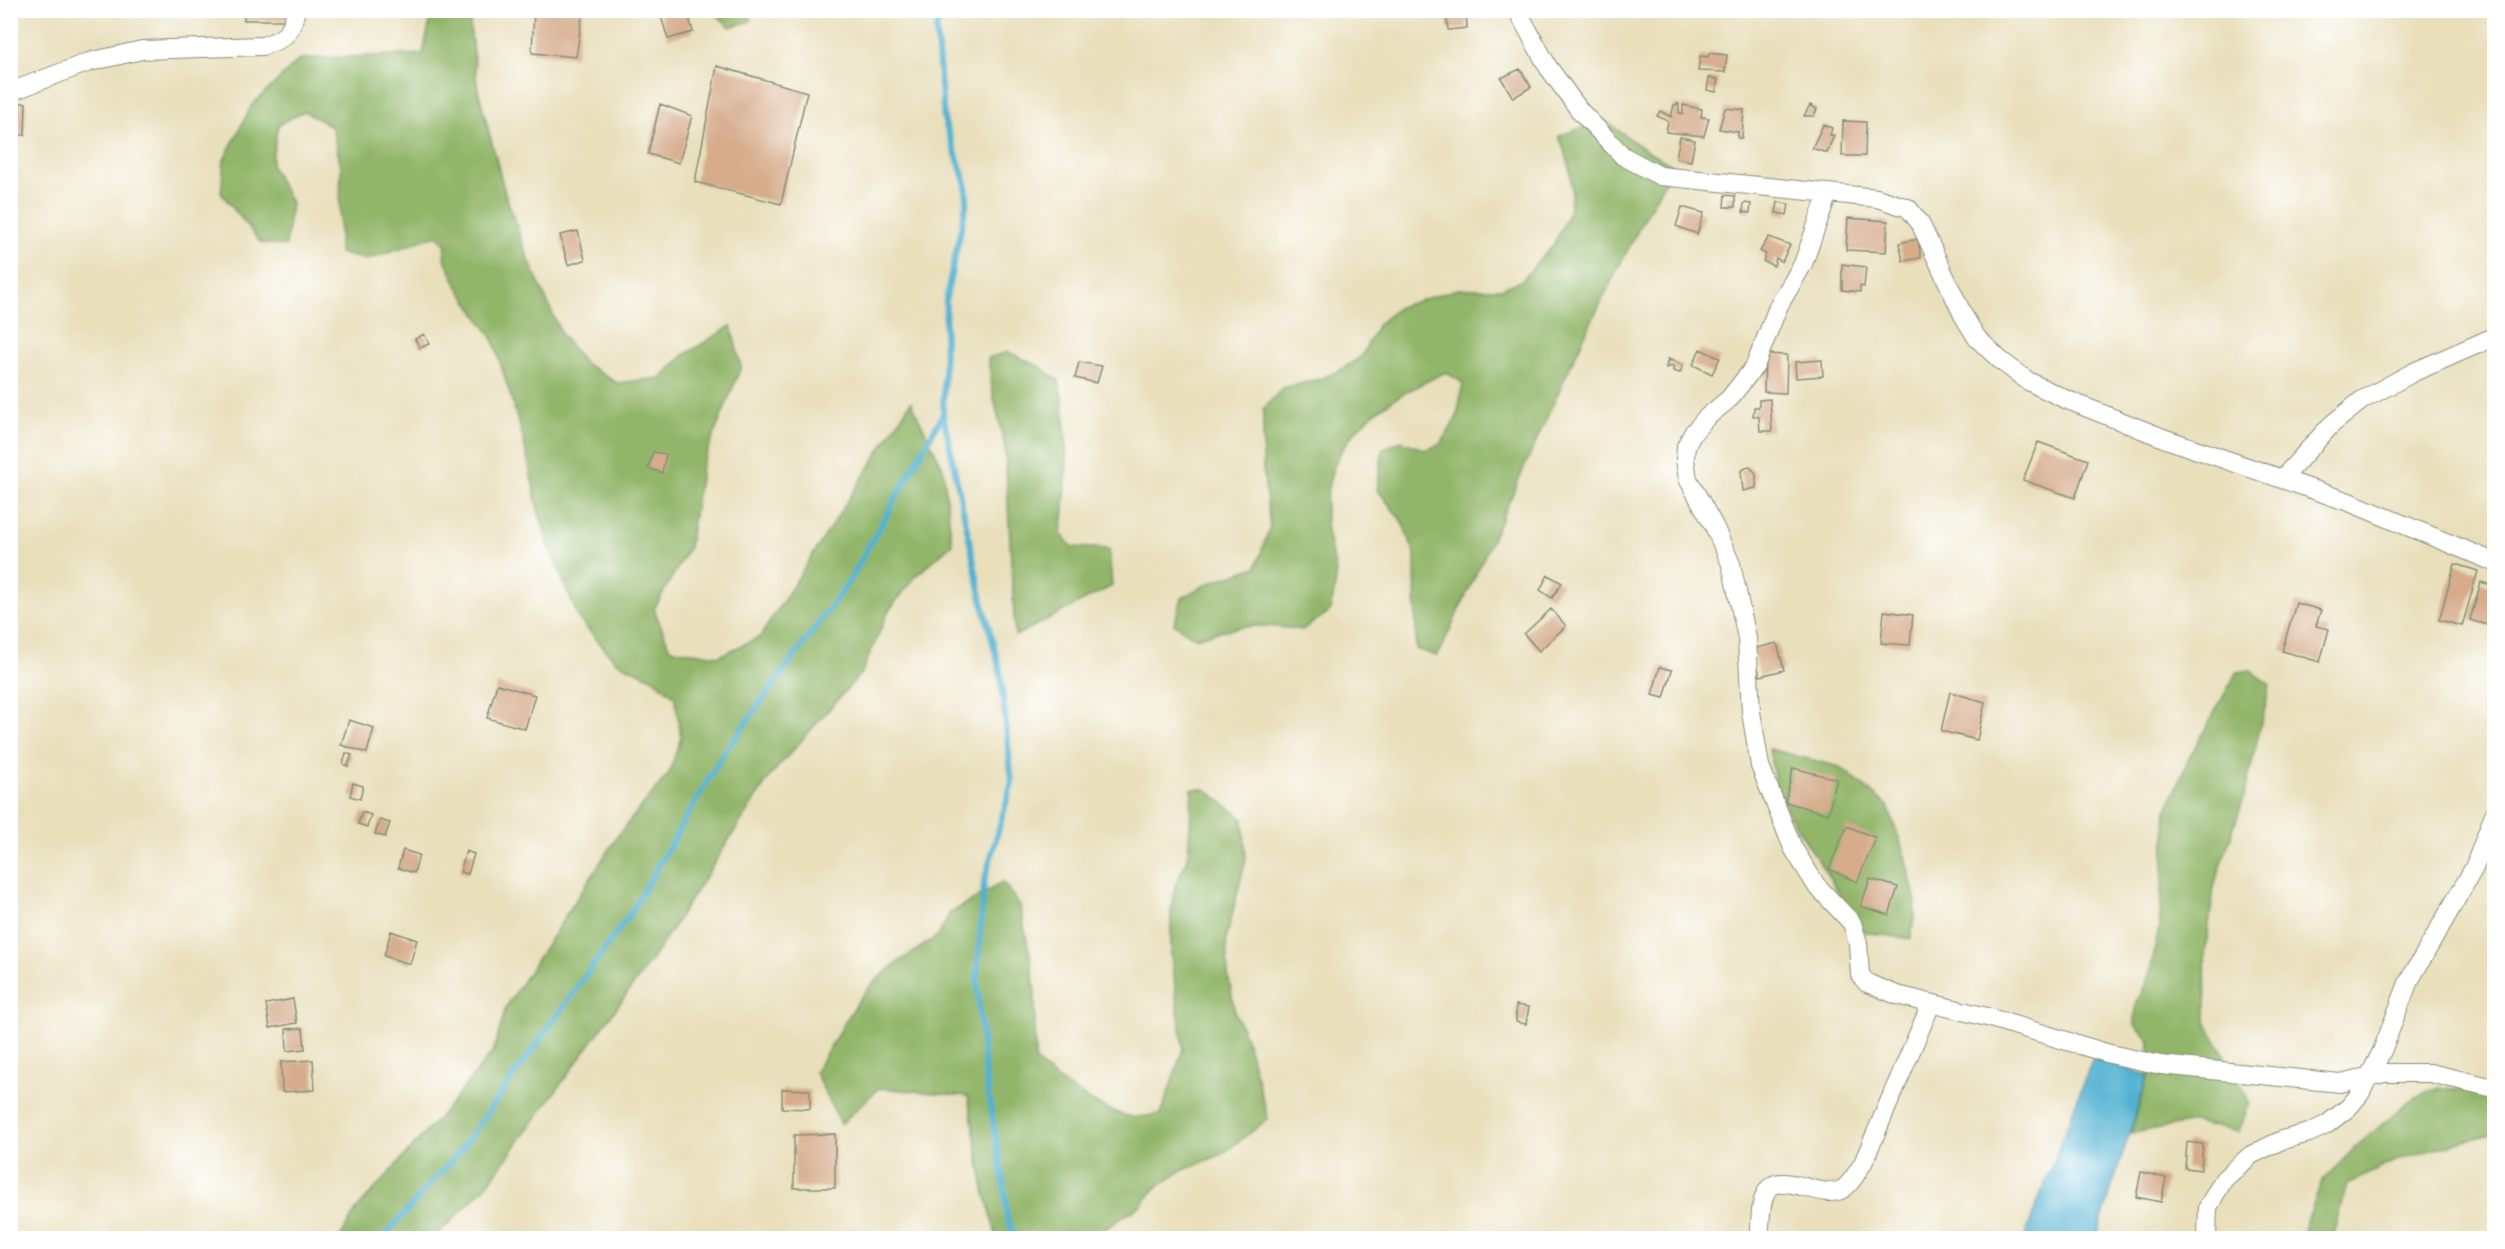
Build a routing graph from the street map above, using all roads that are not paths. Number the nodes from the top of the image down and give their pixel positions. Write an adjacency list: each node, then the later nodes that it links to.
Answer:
1 (296, 10): 3 (street)
2 (1517, 10): 4 (street)
3 (10, 92)
4 (1828, 193): 6 (street); 9 (street)
5 (2494, 337): 6 (street)
6 (2282, 479): 7 (street)
7 (2494, 562)
8 (2494, 814): 10 (street)
9 (1931, 1004): 10 (street); 12 (street)
10 (2367, 1078): 11 (street); 13 (street)
11 (2494, 1088)
12 (1759, 1239)
13 (2207, 1239)

